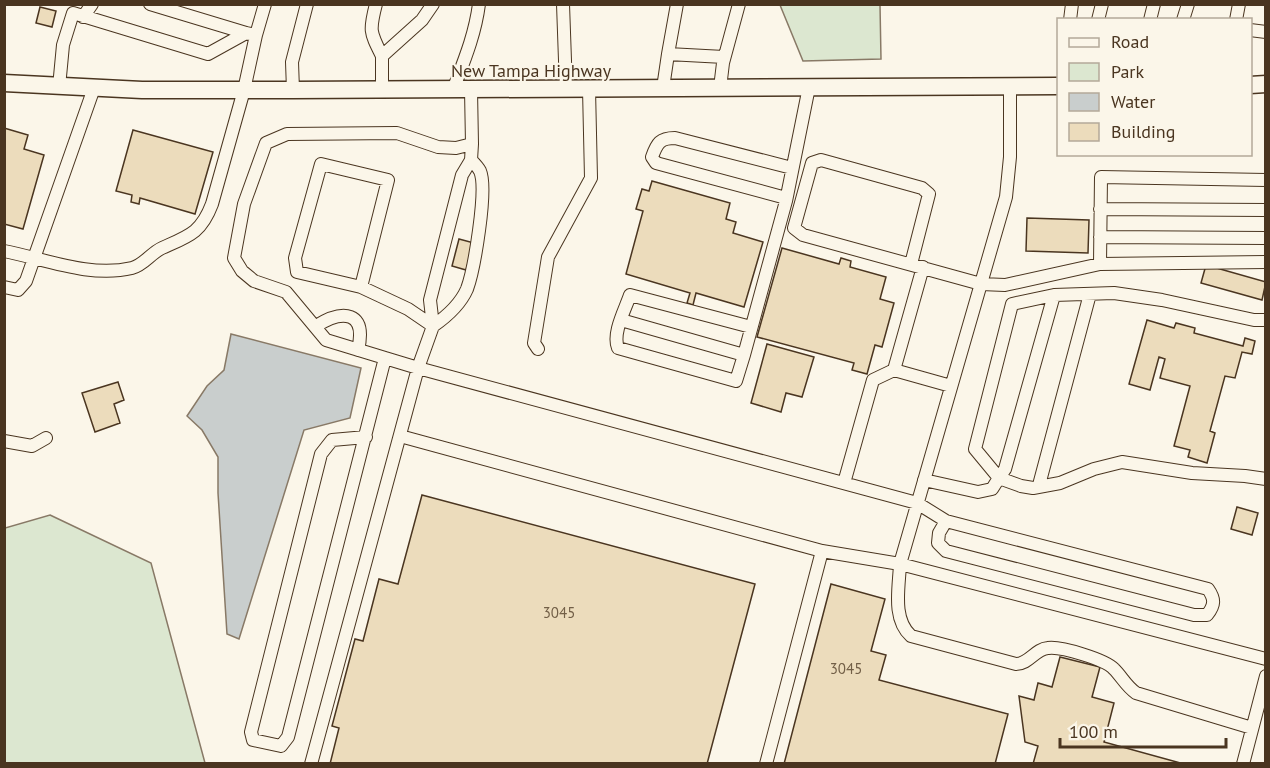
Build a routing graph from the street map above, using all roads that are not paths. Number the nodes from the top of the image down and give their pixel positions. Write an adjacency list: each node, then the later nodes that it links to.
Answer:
1 (92, 4): 11 (street)
2 (150, 4): 12 (street)
3 (265, 4): 12 (street)
4 (307, 4): 27 (street)
5 (376, 4): 14 (street)
6 (433, 4): 14 (street)
7 (479, 4): 29 (street)
8 (563, 4): 24 (street)
9 (677, 4): 13 (street)
10 (739, 4): 15 (street)
11 (83, 16): 12 (street); 19 (street)
12 (251, 34): 26 (street)
13 (668, 54): 15 (street); 22 (street)
14 (382, 56): 28 (street)
15 (724, 57): 23 (street)
16 (4, 83): 19 (main road, New Tampa Highway)
17 (1010, 86): 18 (main road, New Tampa Highway); 20 (main road, New Tampa Highway); 46 (street)
18 (1057, 86)
19 (59, 87): 21 (main road, New Tampa Highway)
20 (809, 87): 23 (main road, New Tampa Highway); 33 (street)
21 (94, 88): 26 (main road, New Tampa Highway); 41 (street)
22 (663, 88): 23 (main road, New Tampa Highway); 25 (main road, New Tampa Highway)
23 (720, 88)
24 (566, 89): 25 (main road, New Tampa Highway); 30 (main road, New Tampa Highway)
25 (589, 89): 56 (street)
26 (244, 90): 27 (main road, New Tampa Highway); 41 (street)
27 (293, 90): 28 (main road, New Tampa Highway)
28 (382, 90): 29 (main road, New Tampa Highway)
29 (453, 90): 30 (main road, New Tampa Highway)
30 (471, 90): 31 (street)
31 (472, 144): 32 (street); 53 (street)
32 (471, 160): 54 (street); 54 (street)
33 (792, 168): 35 (street); 35 (street)
34 (1266, 180): 36 (street)
35 (786, 198): 55 (street)
36 (1100, 209): 37 (street); 38 (street)
37 (1266, 210)
38 (1100, 237): 39 (street); 44 (street)
39 (1266, 238)
40 (4, 251): 41 (street)
41 (33, 258): 47 (street)
42 (1266, 262): 44 (street)
43 (911, 264): 43 (street); 45 (street)
44 (1100, 264): 46 (street)
45 (923, 267): 46 (street); 61 (street)
46 (981, 284): 62 (street)
47 (4, 287)
48 (361, 287): 48 (street); 54 (street)
49 (1090, 294): 50 (street); 52 (street); 71 (street)
50 (1054, 295): 67 (street); 67 (street)
51 (621, 320): 55 (street); 58 (street); 58 (street)
52 (1266, 320)
53 (316, 326): 57 (street); 57 (street)
54 (433, 326): 60 (street)
55 (751, 327): 58 (street)
56 (538, 349)
57 (358, 350): 59 (street)
58 (744, 355)
59 (386, 358): 60 (street); 64 (street)
60 (418, 368): 63 (street); 70 (street)
61 (894, 370): 62 (street); 70 (street)
62 (951, 386): 69 (street)
63 (400, 436): 74 (street); 79 (street)
64 (366, 437): 64 (street)
65 (46, 438): 66 (street)
66 (4, 441)
67 (999, 478): 69 (street); 71 (street)
68 (1266, 479): 71 (street)
69 (924, 480): 72 (street)
70 (844, 483): 72 (street)
71 (1039, 485)
72 (917, 503): 73 (street); 75 (street)
73 (946, 521): 73 (street)
74 (822, 551): 75 (street); 80 (street)
75 (900, 564): 76 (street); 78 (street)
76 (1266, 660)
77 (1266, 676): 78 (street)
78 (1252, 728): 81 (street)
79 (311, 764)
80 (766, 764)
81 (1243, 764)

